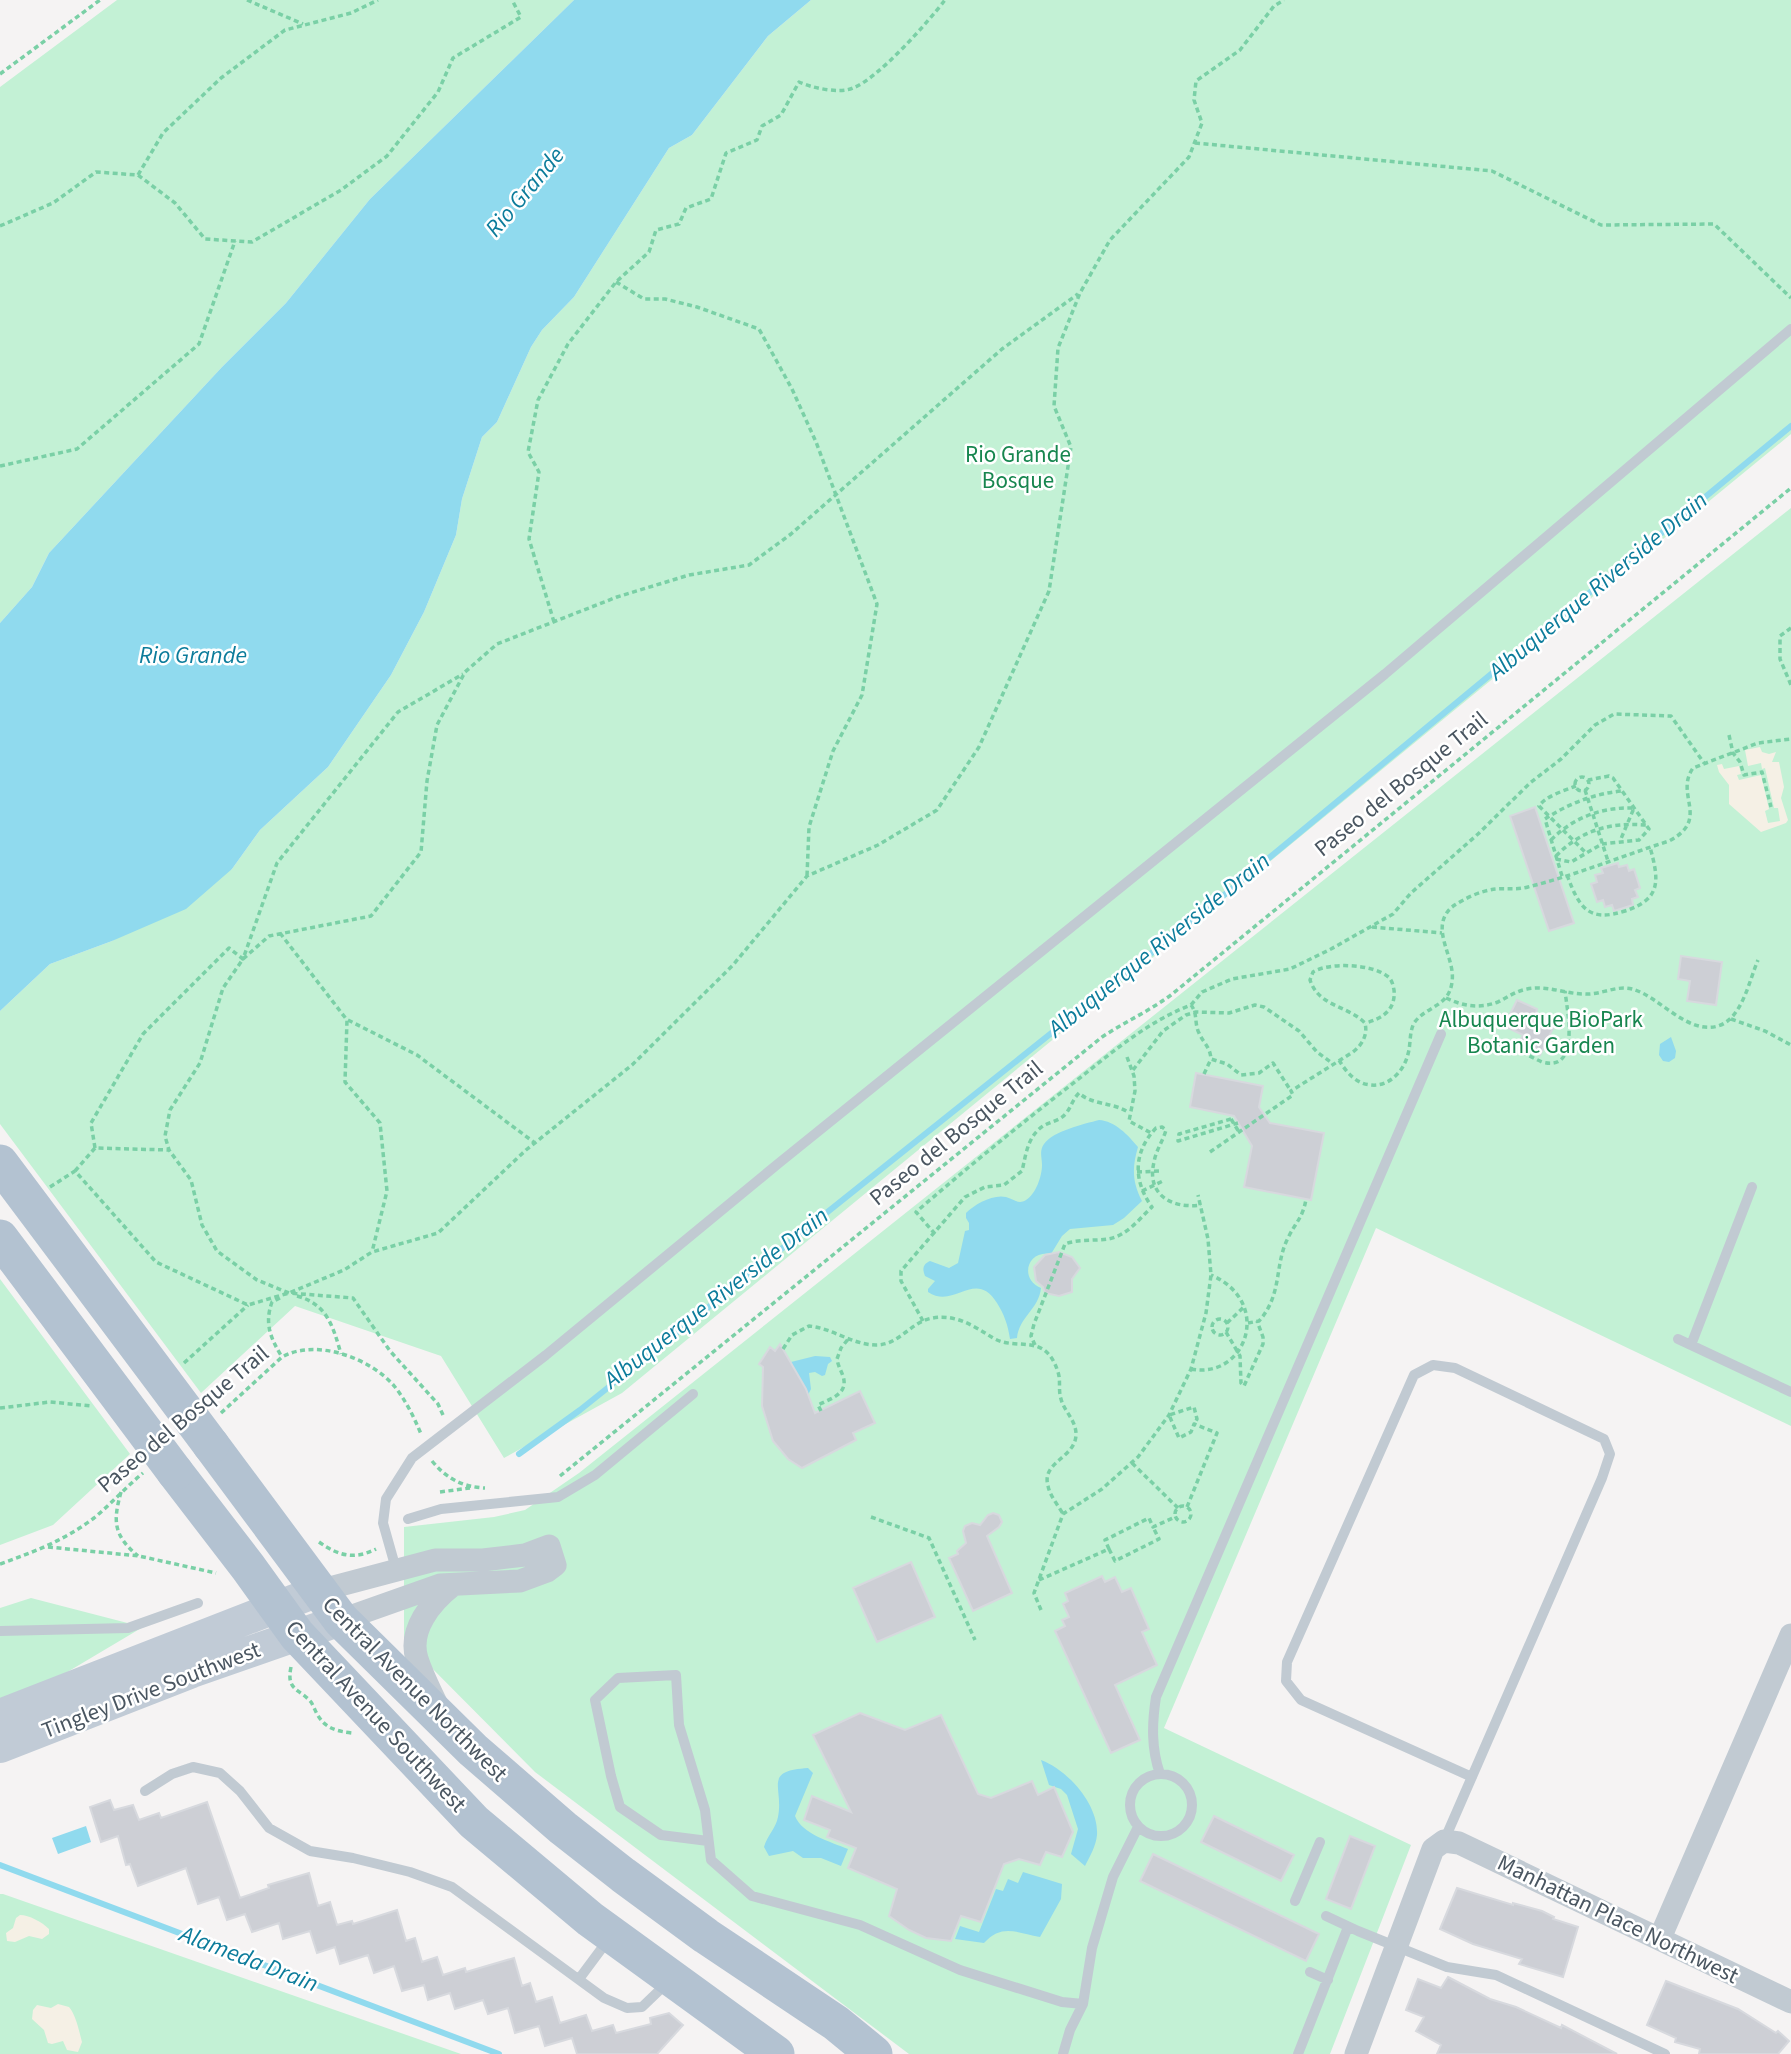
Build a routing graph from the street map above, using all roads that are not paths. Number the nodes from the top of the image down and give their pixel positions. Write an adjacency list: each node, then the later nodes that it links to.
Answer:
1 (1791, 329): 11 (lane)
2 (1441, 1034): 22 (lane)
3 (0, 1163): 13 (main road, Central Avenue Northwest, bridge)
4 (1752, 1187): 7 (lane)
5 (0, 1238): 18 (main road, Central Avenue Southwest, bridge)
6 (1678, 1339): 7 (lane)
7 (1690, 1345): 8 (lane)
8 (1791, 1392)
9 (693, 1394): 10 (lane)
10 (408, 1519)
11 (396, 1569): 12 (street); 13 (street)
12 (453, 1585): 15 (street); 20 (street)
13 (318, 1591): 15 (main road, Central Avenue Northwest); 18 (street, Tingley Drive Southwest)
14 (198, 1603): 16 (lane)
15 (341, 1620): 18 (street, Tingley Drive Southwest); 20 (main road, Central Avenue Northwest)
16 (0, 1631)
17 (1791, 1635): 33 (street)
18 (289, 1636): 19 (street, Tingley Drive Southwest); 21 (street, Tingley Drive Southwest); 32 (main road, Central Avenue Southwest)
19 (0, 1715)
20 (443, 1720): 42 (main road, Central Avenue Northwest)
21 (0, 1747)
22 (1160, 1773): 25 (lane); 25 (lane)
23 (1472, 1777): 23 (lane); 27 (lane)
24 (145, 1791): 36 (lane)
25 (1138, 1827): 40 (lane)
26 (708, 1840): 26 (lane); 40 (lane)
27 (1444, 1841): 33 (street, Manhattan Place Northwest); 34 (street)
28 (1320, 1842): 29 (lane)
29 (1295, 1901)
30 (1326, 1916): 31 (lane)
31 (1348, 1927): 34 (lane); 38 (lane)
32 (612, 1935): 36 (lane); 37 (main road, Central Avenue Southwest)
33 (1660, 1938): 39 (street, Manhattan Place Northwest)
34 (1396, 1947): 45 (street); 46 (lane)
35 (1310, 1972): 38 (lane)
36 (579, 1979): 37 (lane)
37 (671, 1979): 41 (main road, Central Avenue Southwest)
38 (1328, 1980): 44 (lane)
39 (1790, 2001)
40 (1083, 2004): 43 (lane)
41 (776, 2054)
42 (874, 2054)
43 (1063, 2054)
44 (1298, 2054)
45 (1356, 2054)
46 (1665, 2054)

